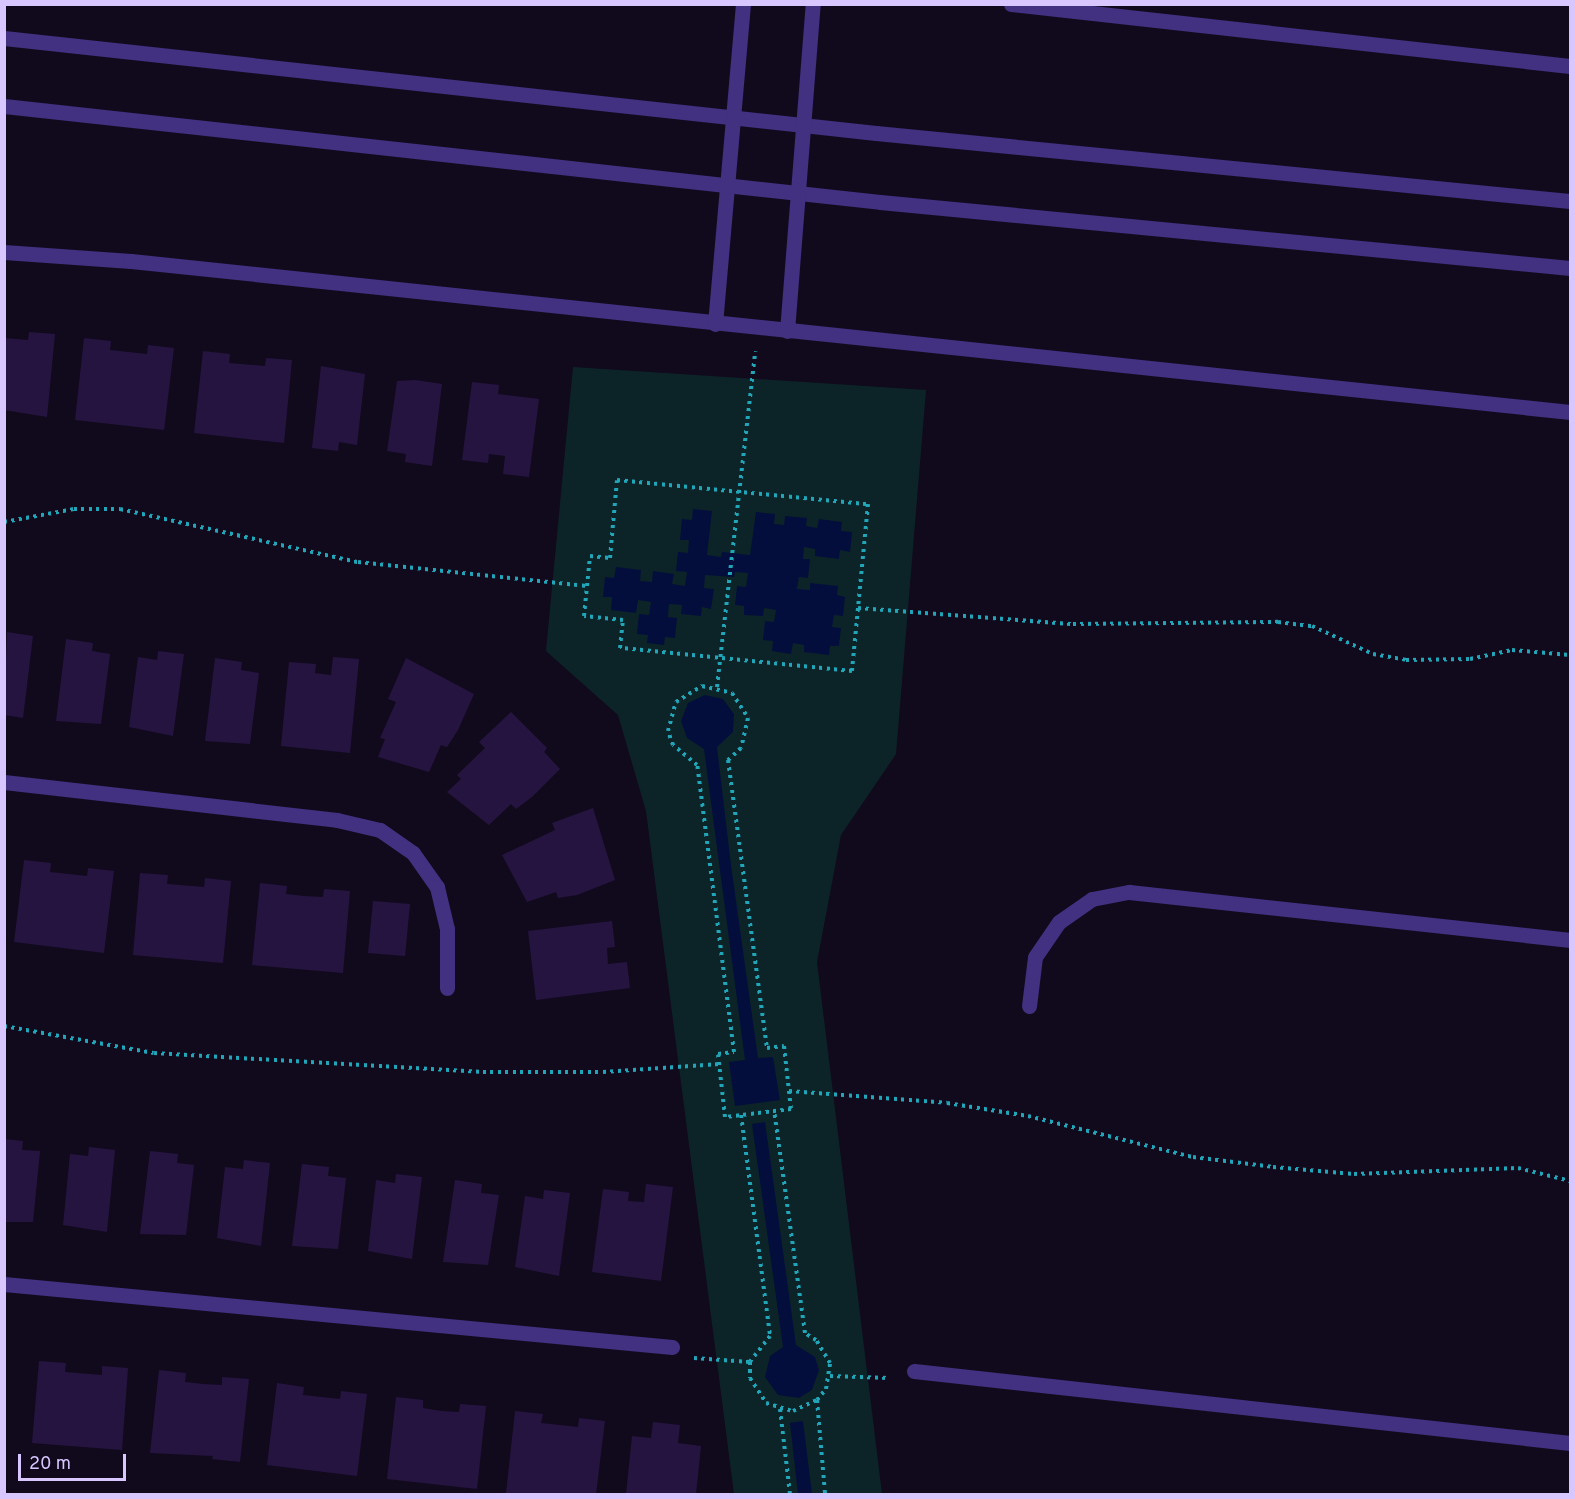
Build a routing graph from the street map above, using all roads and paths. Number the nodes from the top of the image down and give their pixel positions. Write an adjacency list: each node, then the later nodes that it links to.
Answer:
1 (743, 4): 7 (street)
2 (813, 4): 8 (street)
3 (1011, 4): 5 (street)
4 (4, 38): 7 (street)
5 (1570, 66)
6 (4, 106): 9 (street)
7 (733, 117): 8 (street); 9 (street)
8 (804, 126): 10 (street); 11 (street)
9 (727, 184): 10 (street); 14 (street)
10 (798, 193): 13 (street); 16 (street)
11 (1570, 201)
12 (4, 252): 14 (street)
13 (1570, 268)
14 (715, 324): 15 (street)
15 (758, 328): 16 (street); 18 (path)
16 (787, 331): 17 (street)
17 (1570, 412)
18 (737, 492): 20 (path); 21 (path); 23 (path)
19 (4, 522): 20 (path)
20 (587, 586): 23 (path)
21 (858, 608): 22 (path); 23 (path)
22 (1570, 655)
23 (717, 658): 24 (path)
24 (717, 687): 30 (path); 31 (path)
25 (4, 783): 27 (street)
26 (1570, 940): 28 (street)
27 (447, 988)
28 (1029, 1006)
29 (4, 1026): 30 (path)
30 (720, 1064): 33 (path)
31 (789, 1091): 32 (path); 34 (path)
32 (774, 1111): 33 (path); 38 (path)
33 (741, 1115): 40 (path)
34 (1570, 1181)
35 (4, 1284): 36 (street)
36 (672, 1347)
37 (919, 1371): 38 (path); 41 (street)
38 (830, 1376): 39 (path)
39 (817, 1400): 40 (path); 43 (path)
40 (780, 1409): 42 (path)
41 (1570, 1443)
42 (790, 1494)
43 (825, 1494)

